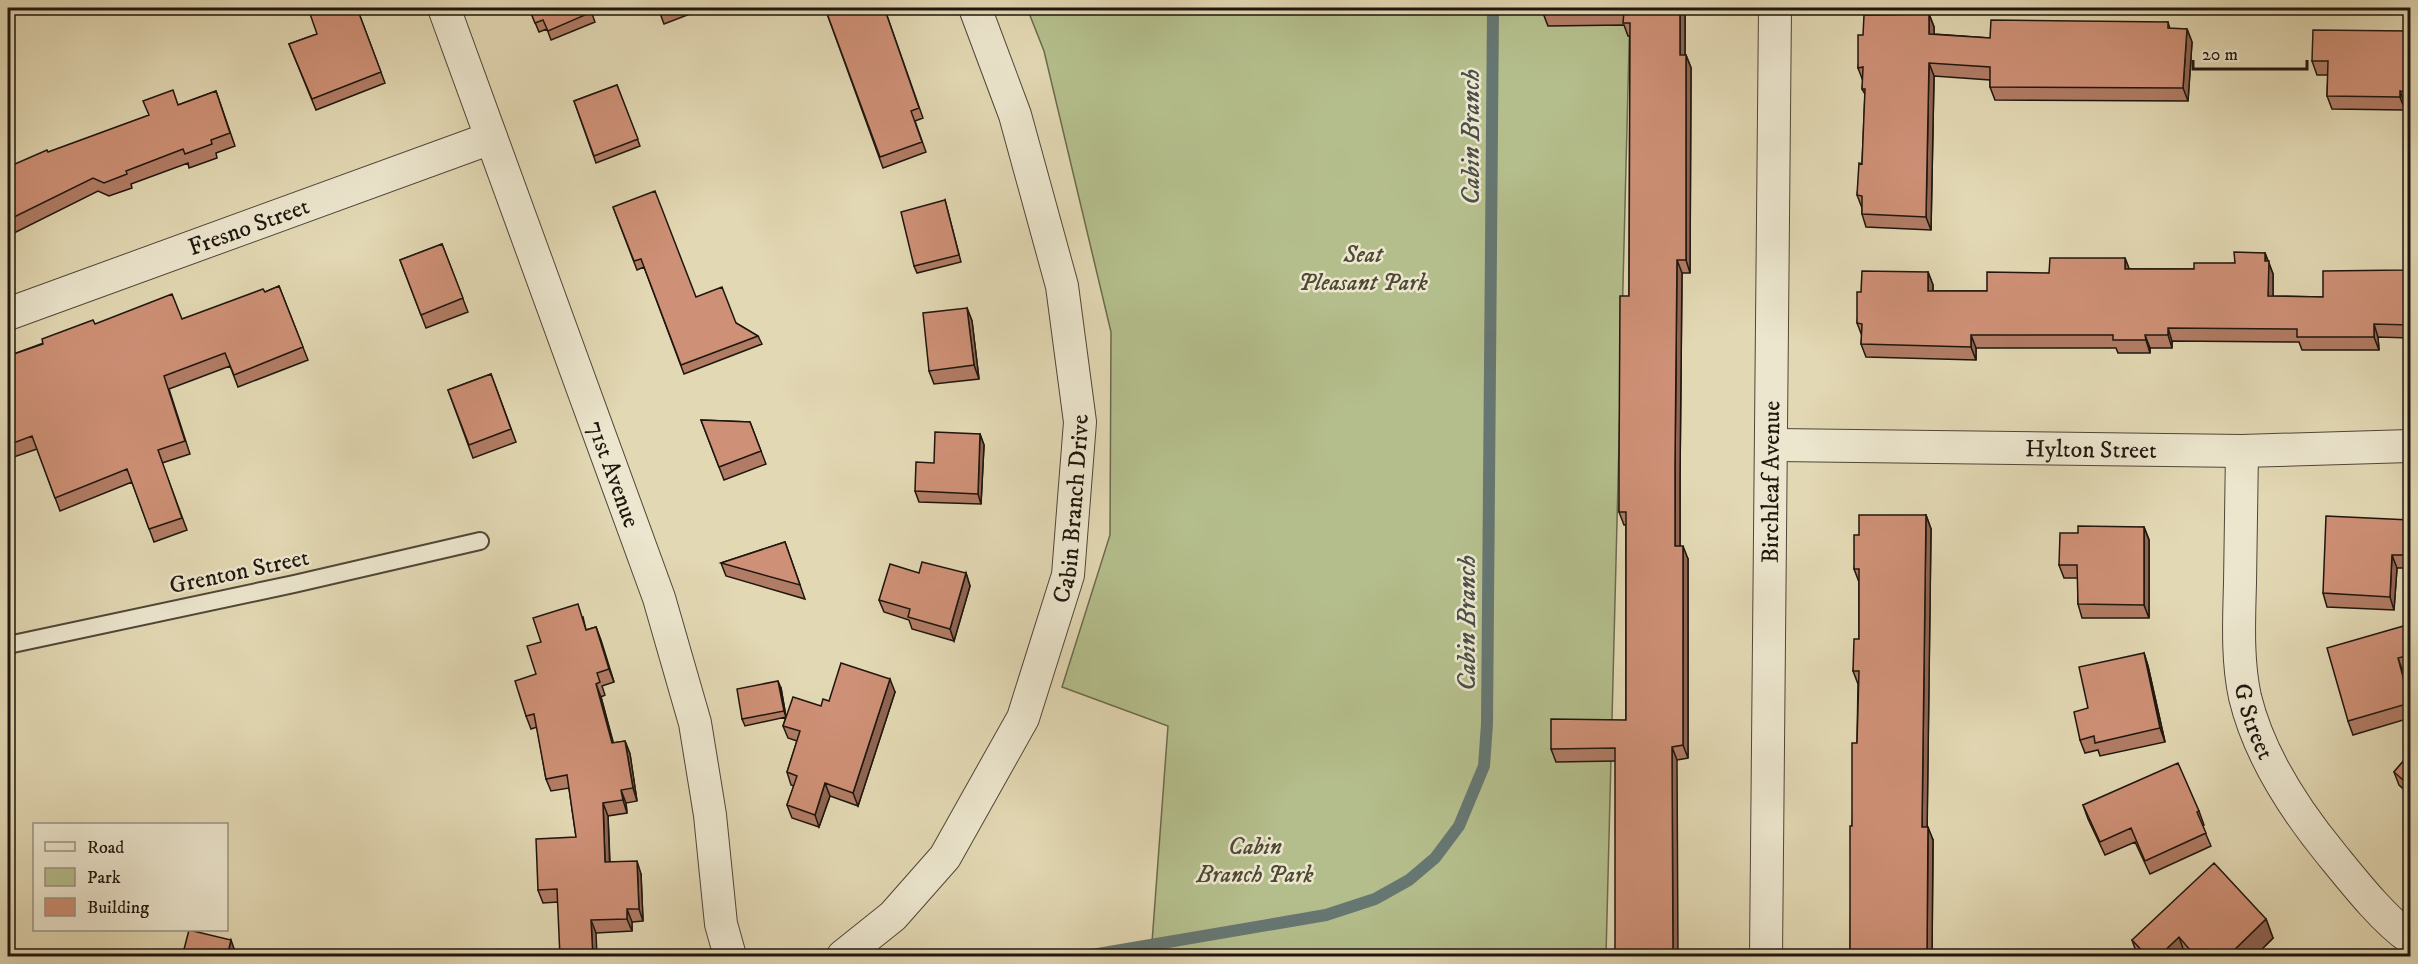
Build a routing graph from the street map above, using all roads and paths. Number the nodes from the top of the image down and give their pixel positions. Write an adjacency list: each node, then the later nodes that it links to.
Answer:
1 (444, 8): 4 (street, 71st Avenue)
2 (975, 8): 13 (street, Cabin Branch Drive)
3 (1775, 8): 6 (street, Birchleaf Avenue)
4 (491, 138): 5 (street, Fresno Street); 12 (street, 71st Avenue)
5 (8, 314)
6 (1771, 445): 8 (street, Hylton Street); 14 (street, Birchleaf Avenue)
7 (2410, 446): 8 (street, Hylton Street)
8 (2242, 451): 11 (street, G Street)
9 (480, 541): 10 (lane, Grenton Street)
10 (8, 645)
11 (2401, 943)
12 (730, 957)
13 (843, 957)
14 (1766, 957)

